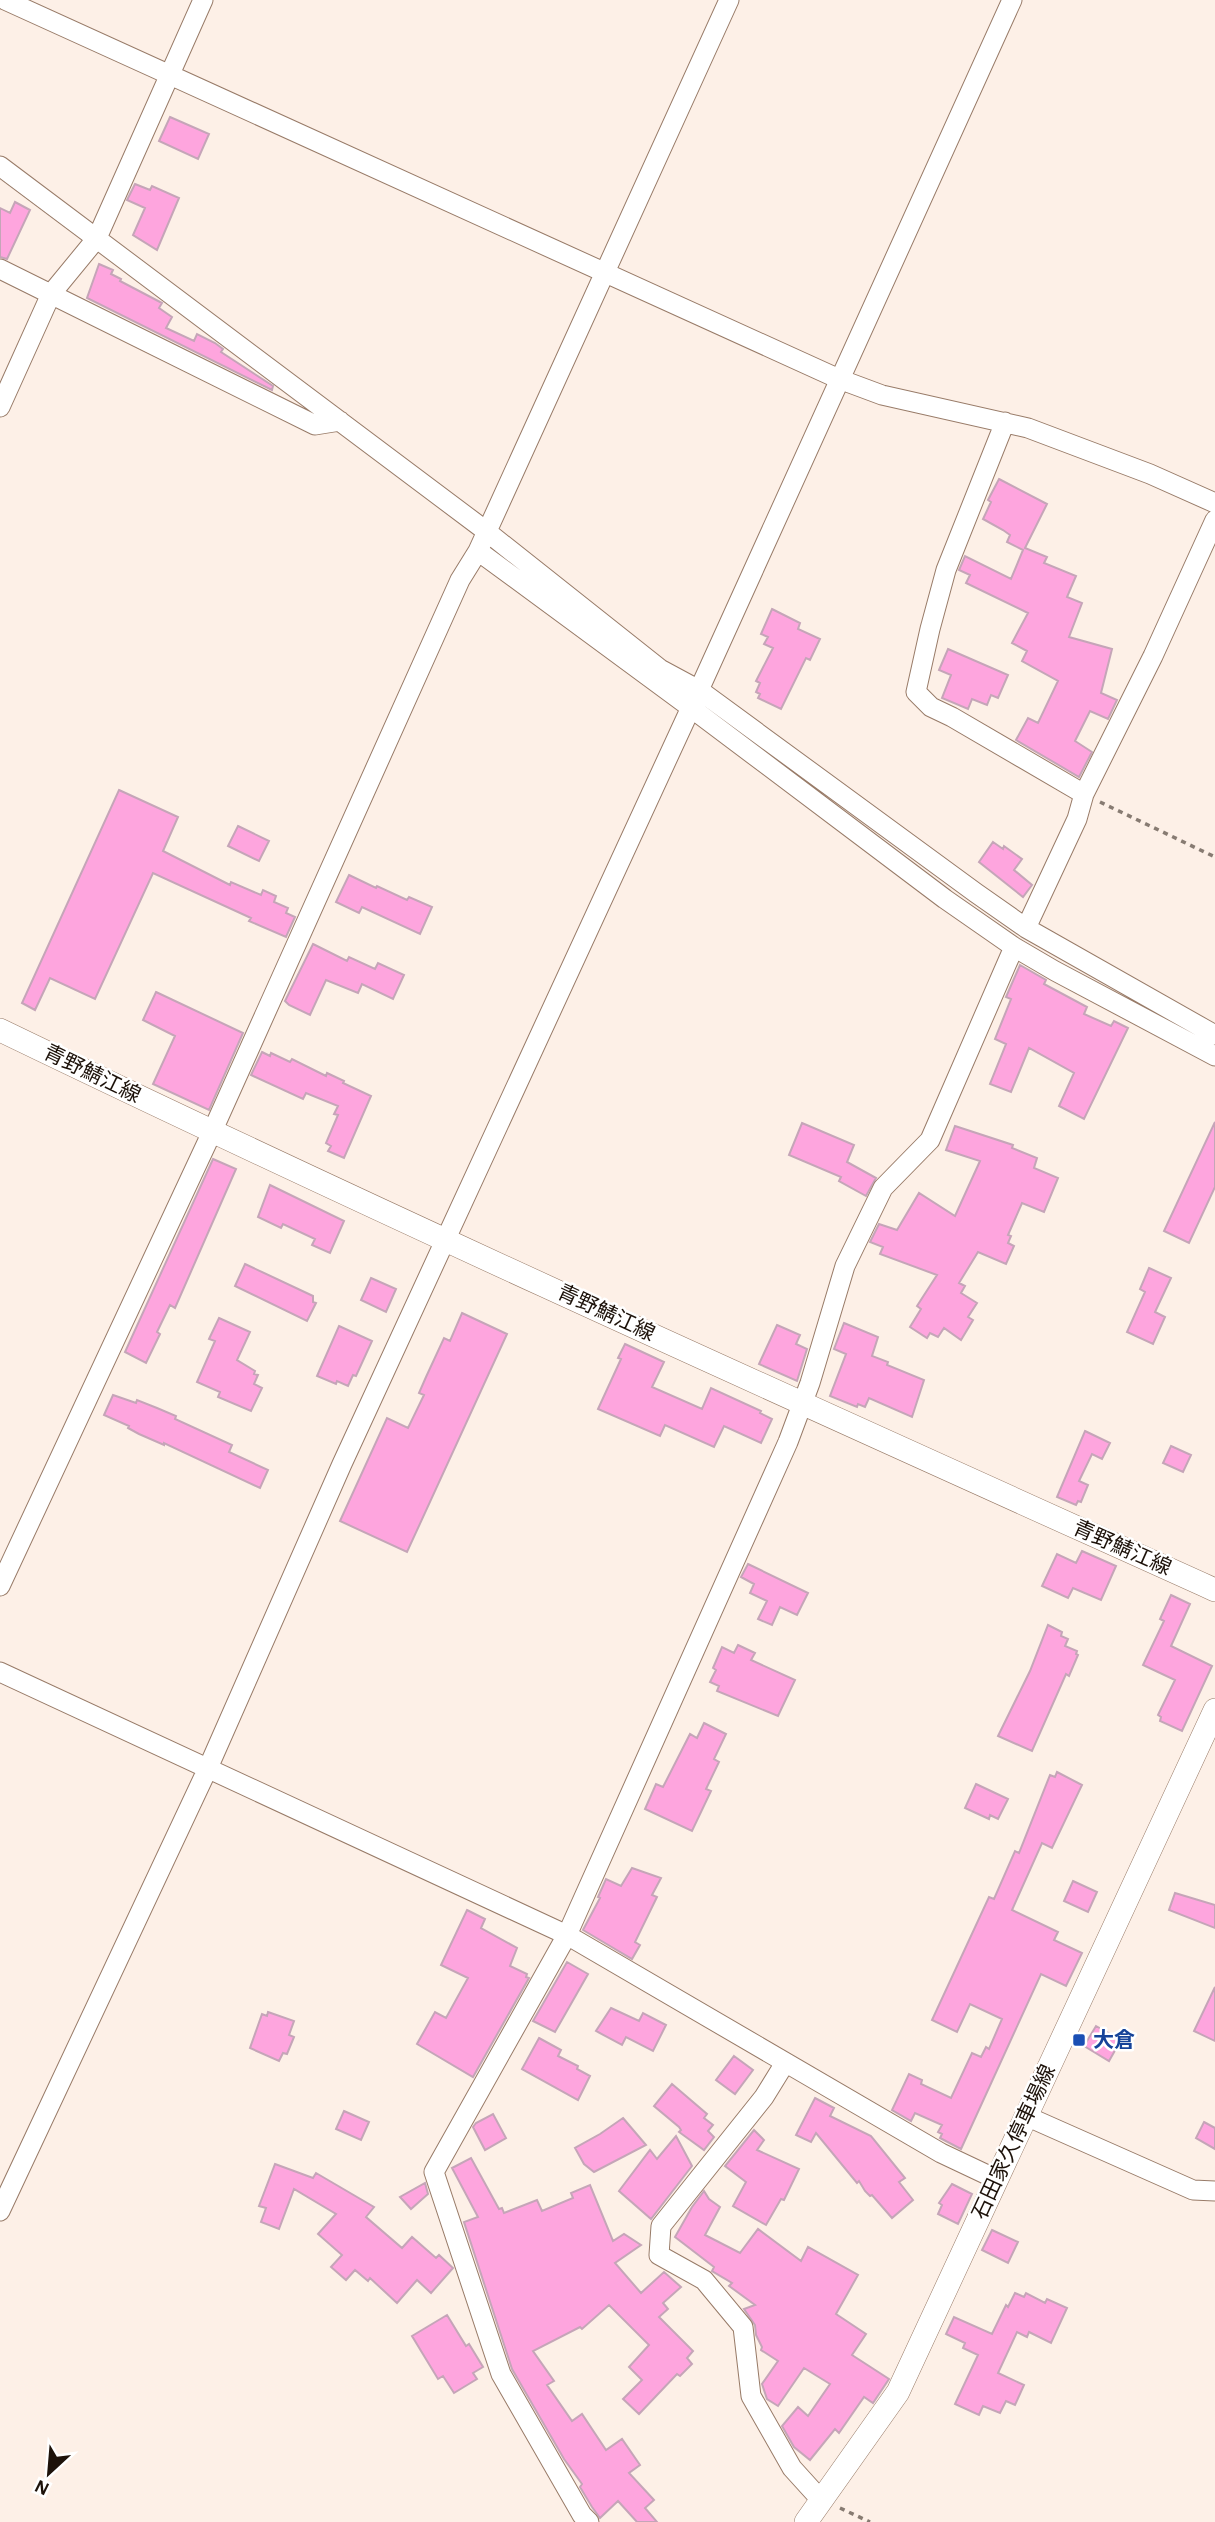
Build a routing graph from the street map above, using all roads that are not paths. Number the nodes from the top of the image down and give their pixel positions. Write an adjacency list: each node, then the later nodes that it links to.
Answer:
1 (5, 0): 5 (street)
2 (203, 0): 5 (street)
3 (729, 0): 9 (street)
4 (1012, 0): 11 (street)
5 (169, 74): 7 (street); 9 (street)
6 (0, 166): 7 (street)
7 (97, 238): 10 (street); 13 (street)
8 (0, 269): 10 (street)
9 (604, 273): 11 (street); 17 (street)
10 (51, 294): 12 (street); 13 (street)
11 (839, 379): 14 (street); 19 (street)
12 (0, 407)
13 (340, 421): 17 (street)
14 (1005, 422): 15 (street); 20 (street)
15 (1215, 503)
16 (1215, 520): 20 (street)
17 (486, 531): 18 (street); 19 (street)
18 (478, 551): 19 (street); 26 (street)
19 (695, 698): 21 (street); 22 (street); 27 (street)
20 (1084, 794): 21 (street)
21 (1027, 928): 24 (street)
22 (1014, 947): 25 (street); 28 (street)
23 (0, 1030): 26 (main road, 青野鯖江線)
24 (1215, 1035)
25 (1215, 1056)
26 (212, 1132): 27 (main road, 青野鯖江線); 29 (street)
27 (446, 1240): 28 (main road, 青野鯖江線); 33 (street)
28 (802, 1404): 30 (main road, 青野鯖江線); 34 (street)
29 (0, 1586)
30 (1215, 1590)
31 (0, 1672): 33 (street)
32 (1215, 1710): 36 (main road, 石田家久停車場線)
33 (208, 1768): 34 (street); 39 (street)
34 (566, 1935): 35 (street); 41 (street)
35 (785, 2063): 37 (street); 40 (street)
36 (1026, 2116): 37 (main road, 石田家久停車場線); 38 (street)
37 (996, 2179): 40 (main road, 石田家久停車場線)
38 (1215, 2191)
39 (3, 2198)
40 (821, 2500): 42 (main road, 石田家久停車場線)
41 (589, 2522)
42 (806, 2522)

